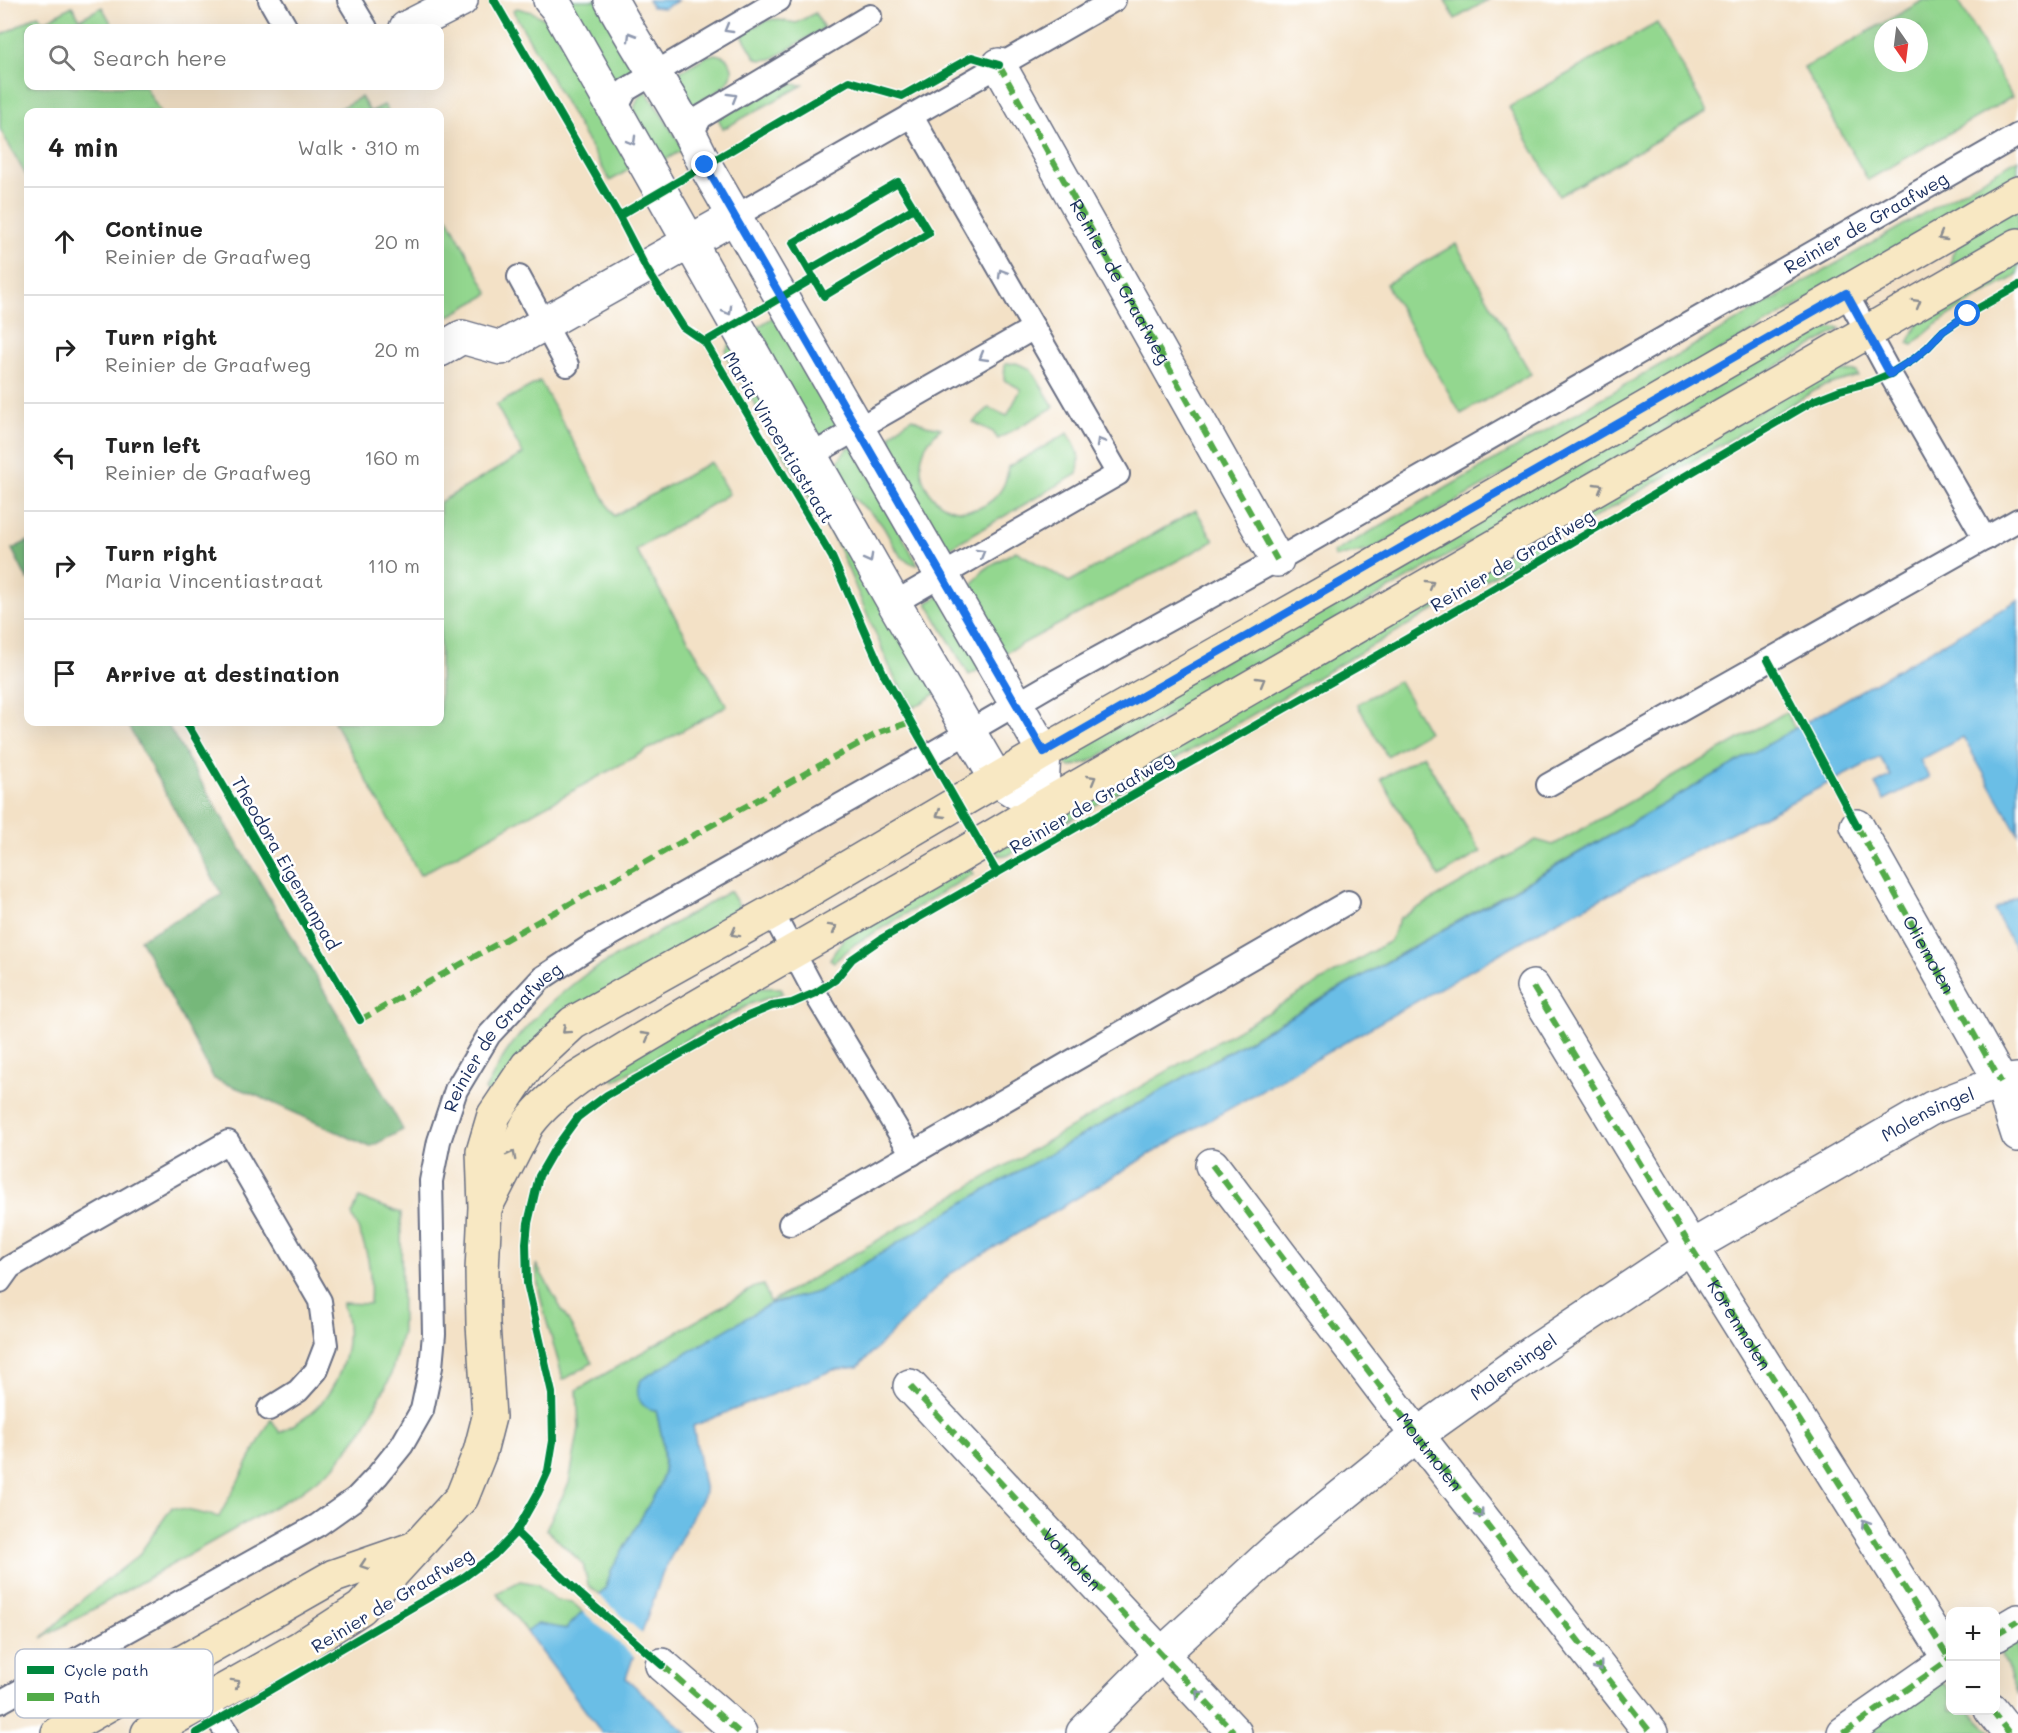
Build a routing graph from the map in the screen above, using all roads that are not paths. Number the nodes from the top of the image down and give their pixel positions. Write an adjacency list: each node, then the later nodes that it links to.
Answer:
1 (270, 0): 9 (lane)
2 (349, 0): 10 (lane)
3 (461, 0): 11 (street)
4 (550, 0): 14 (street, Maria Vincentiastraat)
5 (611, 0): 13 (street, one-way to 5)
6 (779, 0): 13 (lane, one-way to 13)
7 (1114, 0): 12 (lane)
8 (870, 16): 16 (lane, one-way to 8)
9 (284, 24)
10 (364, 24)
11 (414, 24)
12 (999, 65): 15 (lane); 33 (street, Reinier de Graafweg)
13 (653, 73): 14 (lane); 16 (street)
14 (615, 111): 20 (street, Maria Vincentiastraat, one-way to 20)
15 (911, 115): 19 (lane); 25 (lane, one-way to 15)
16 (691, 135): 19 (street)
17 (2018, 135): 33 (lane, Reinier de Graafweg)
18 (2018, 193): 23 (main road, Reinier de Graafweg, one-way to 23)
19 (734, 217): 20 (street); 29 (street)
20 (690, 243): 24 (street); 30 (street, Maria Vincentiastraat, one-way to 30)
21 (2018, 245): 26 (main road, Reinier de Graafweg, one-way to 21)
22 (519, 277): 24 (lane)
23 (1846, 293): 26 (lane); 38 (main road, Reinier de Graafweg)
24 (544, 324): 27 (street); 28 (lane)
25 (1034, 328): 29 (lane, one-way to 29); 34 (lane, one-way to 25)
26 (1866, 332): 32 (lane); 41 (main road, Reinier de Graafweg, one-way to 26)
27 (444, 348)
28 (567, 365)
29 (857, 429): 30 (lane); 34 (street)
30 (810, 456): 35 (street, Maria Vincentiastraat, one-way to 35)
31 (2018, 520): 32 (lane)
32 (1985, 539): 40 (lane)
33 (1277, 560): 36 (lane, Reinier de Graafweg)
34 (942, 576): 35 (lane); 36 (street)
35 (894, 603): 37 (street, Maria Vincentiastraat)
36 (1016, 705): 37 (lane, Reinier de Graafweg); 38 (street)
37 (970, 731): 39 (street, Maria Vincentiastraat); 61 (lane, Reinier de Graafweg)
38 (1044, 752): 39 (main road, Reinier de Graafweg); 41 (street)
39 (997, 780): 41 (street, Maria Vincentiastraat); 44 (main road, Reinier de Graafweg, one-way to 44)
40 (1548, 785)
41 (1041, 808): 45 (main road, Reinier de Graafweg, one-way to 41)
42 (1857, 826): 47 (street, Oliemolen)
43 (1348, 902): 49 (lane)
44 (772, 912): 45 (lane); 51 (main road, Reinier de Graafweg, one-way to 51)
45 (792, 951): 49 (lane); 51 (main road, Reinier de Graafweg, one-way to 45)
46 (1533, 987): 53 (street, Korenmolen)
47 (2009, 1081): 48 (street, Oliemolen); 53 (street, Molensingel)
48 (2018, 1135)
49 (912, 1154): 52 (lane)
50 (1212, 1165): 57 (street, Moutmolen)
51 (485, 1207): 58 (main road, Reinier de Graafweg)
52 (790, 1224)
53 (1691, 1247): 57 (street, Molensingel); 63 (street, Korenmolen, one-way to 53)
54 (0, 1281): 56 (lane)
55 (910, 1386): 64 (street, Volmolen)
56 (269, 1409)
57 (1417, 1435): 64 (street, Molensingel); 80 (street, Moutmolen, one-way to 80)
58 (419, 1546): 62 (main road, Reinier de Graafweg, one-way to 62); 68 (main road, Reinier de Graafweg, one-way to 58)
59 (2018, 1621): 60 (street)
60 (2000, 1631)
61 (95, 1649)
62 (206, 1649)
63 (1946, 1653)
64 (1162, 1654): 78 (street, Molensingel); 79 (street, Volmolen, one-way to 64)
65 (1947, 1661): 81 (street)
66 (662, 1665): 77 (street)
67 (15, 1694): 69 (lane, Reinier de Graafweg)
68 (213, 1696)
69 (0, 1702)
70 (213, 1714): 76 (lane)
71 (1995, 1715): 82 (street)
72 (85, 1718): 74 (main road, Reinier de Graafweg)
73 (174, 1718): 75 (main road, Reinier de Graafweg)
74 (58, 1733)
75 (148, 1733)
76 (227, 1733)
77 (740, 1733)
78 (1083, 1733)
79 (1235, 1733)
80 (1651, 1733)
81 (1844, 1733)
82 (2009, 1733)

